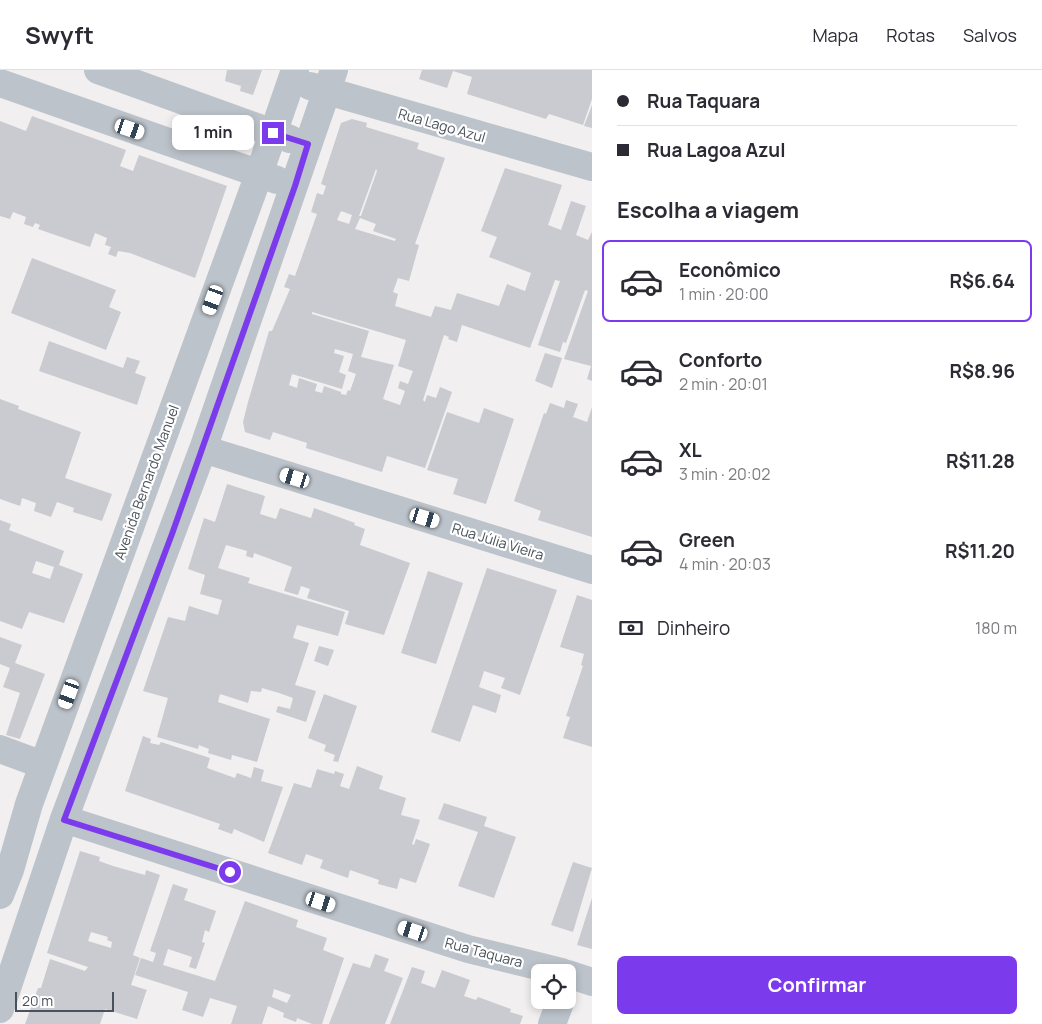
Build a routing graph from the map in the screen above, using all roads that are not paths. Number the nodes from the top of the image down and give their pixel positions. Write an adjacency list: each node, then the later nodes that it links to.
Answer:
1 (98, 70): 5 (street)
2 (294, 75): 3 (street, Rua Lago Azul); 5 (street, Avenida Bernardo Manuel)
3 (330, 81): 6 (street); 7 (street, Rua Lago Azul)
4 (0, 83): 8 (street)
5 (273, 133): 6 (street); 8 (street, Avenida Bernardo Manuel)
6 (308, 144): 9 (street)
7 (592, 167)
8 (259, 174): 9 (street); 11 (street, Avenida Bernardo Manuel)
9 (295, 186): 10 (street)
10 (203, 449): 12 (street); 13 (street, Rua Júlia Vieira)
11 (120, 551): 12 (street); 15 (street, Avenida Bernardo Manuel)
12 (160, 567): 16 (street)
13 (592, 570)
14 (0, 749): 15 (street)
15 (43, 765): 17 (street, Avenida Bernardo Manuel)
16 (64, 820): 18 (street, Rua Taquara); 19 (street)
17 (3, 877)
18 (531, 966)
19 (0, 1009)
20 (558, 1009): 21 (street)
21 (552, 1024)

